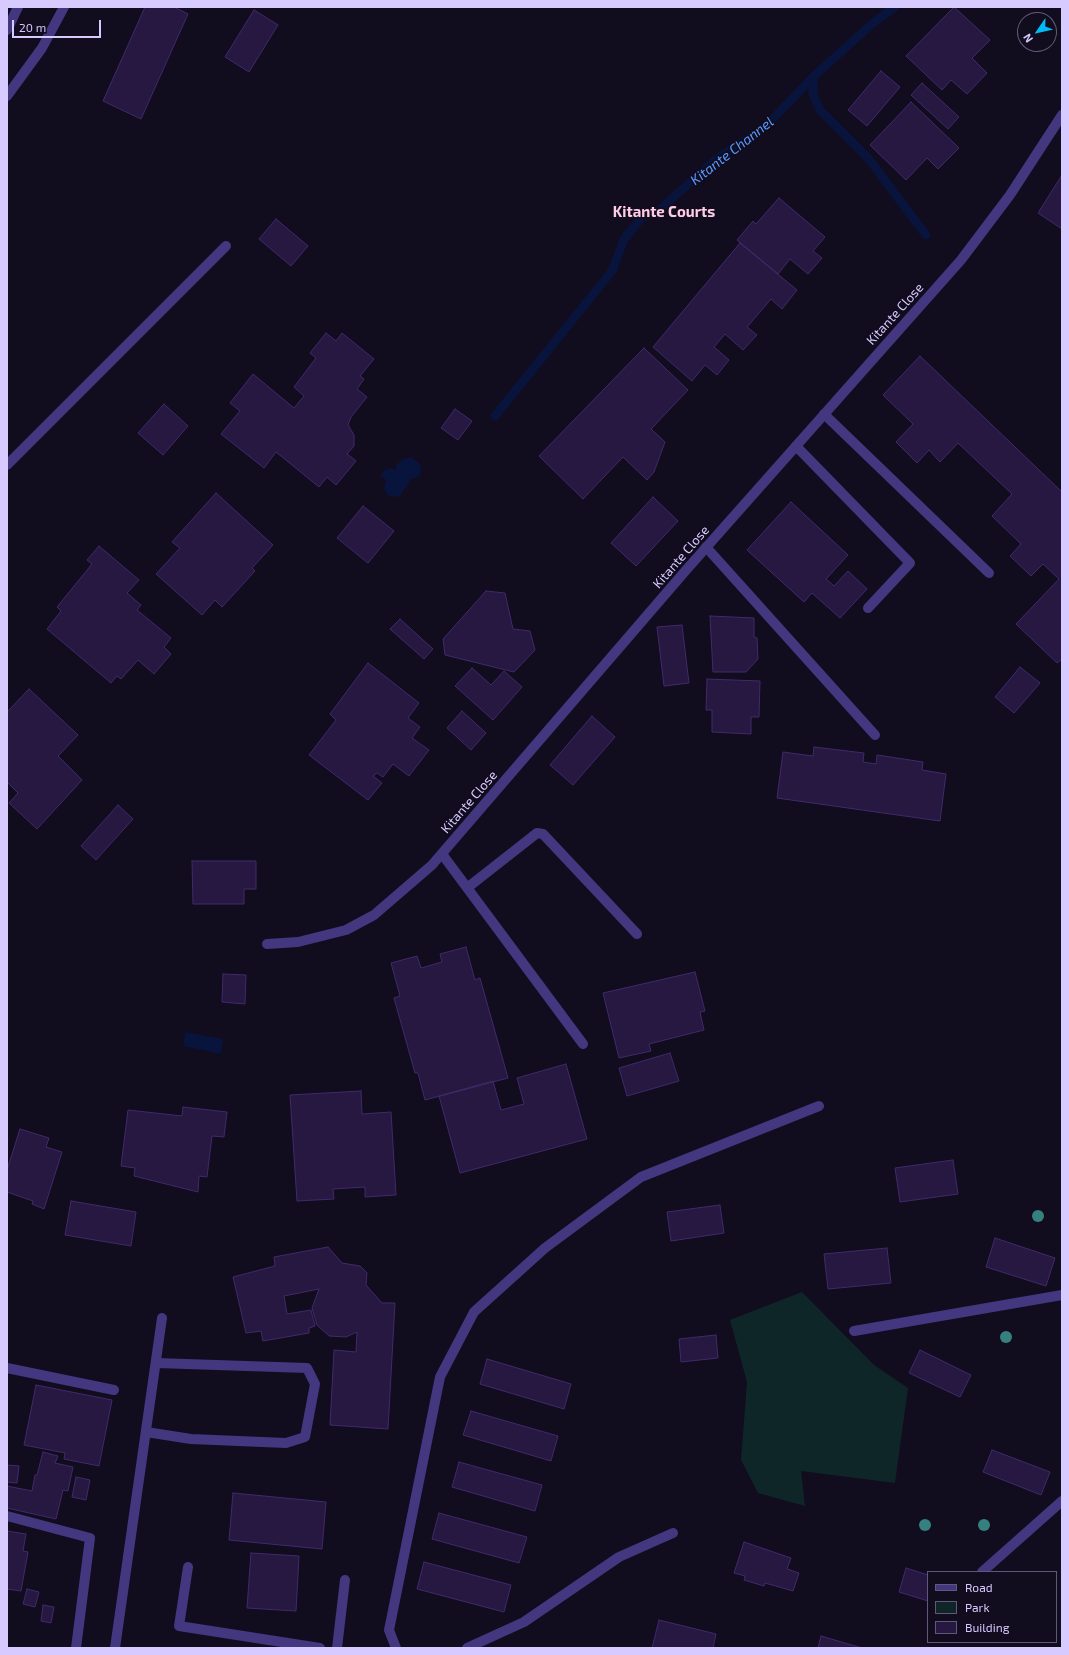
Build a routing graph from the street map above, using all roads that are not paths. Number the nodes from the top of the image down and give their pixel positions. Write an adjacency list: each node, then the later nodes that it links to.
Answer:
1 (18, 7): 3 (street)
2 (64, 7): 4 (street)
3 (7, 30)
4 (7, 96)
5 (1062, 115): 7 (street, Kitante Close)
6 (226, 246): 9 (street)
7 (824, 414): 8 (street, Kitante Close); 11 (street)
8 (796, 446): 10 (street, Kitante Close); 12 (street)
9 (7, 465)
10 (706, 548): 13 (street); 14 (street, Kitante Close)
11 (989, 573)
12 (868, 608)
13 (875, 735)
14 (442, 854): 15 (street); 17 (street, Kitante Close)
15 (467, 888): 16 (street); 18 (street)
16 (637, 934)
17 (267, 944)
18 (583, 1044)
19 (819, 1106): 37 (street)
20 (1062, 1295): 22 (street)
21 (162, 1318): 23 (street)
22 (854, 1331)
23 (156, 1363): 26 (street); 26 (street)
24 (7, 1368): 25 (street)
25 (114, 1390)
26 (146, 1432): 34 (street)
27 (1062, 1501): 31 (street)
28 (7, 1516): 33 (street)
29 (673, 1533): 38 (street)
30 (188, 1567): 35 (street)
31 (983, 1571)
32 (345, 1580): 36 (street)
33 (76, 1648)
34 (115, 1648)
35 (320, 1648)
36 (337, 1648)
37 (396, 1648)
38 (466, 1648)

